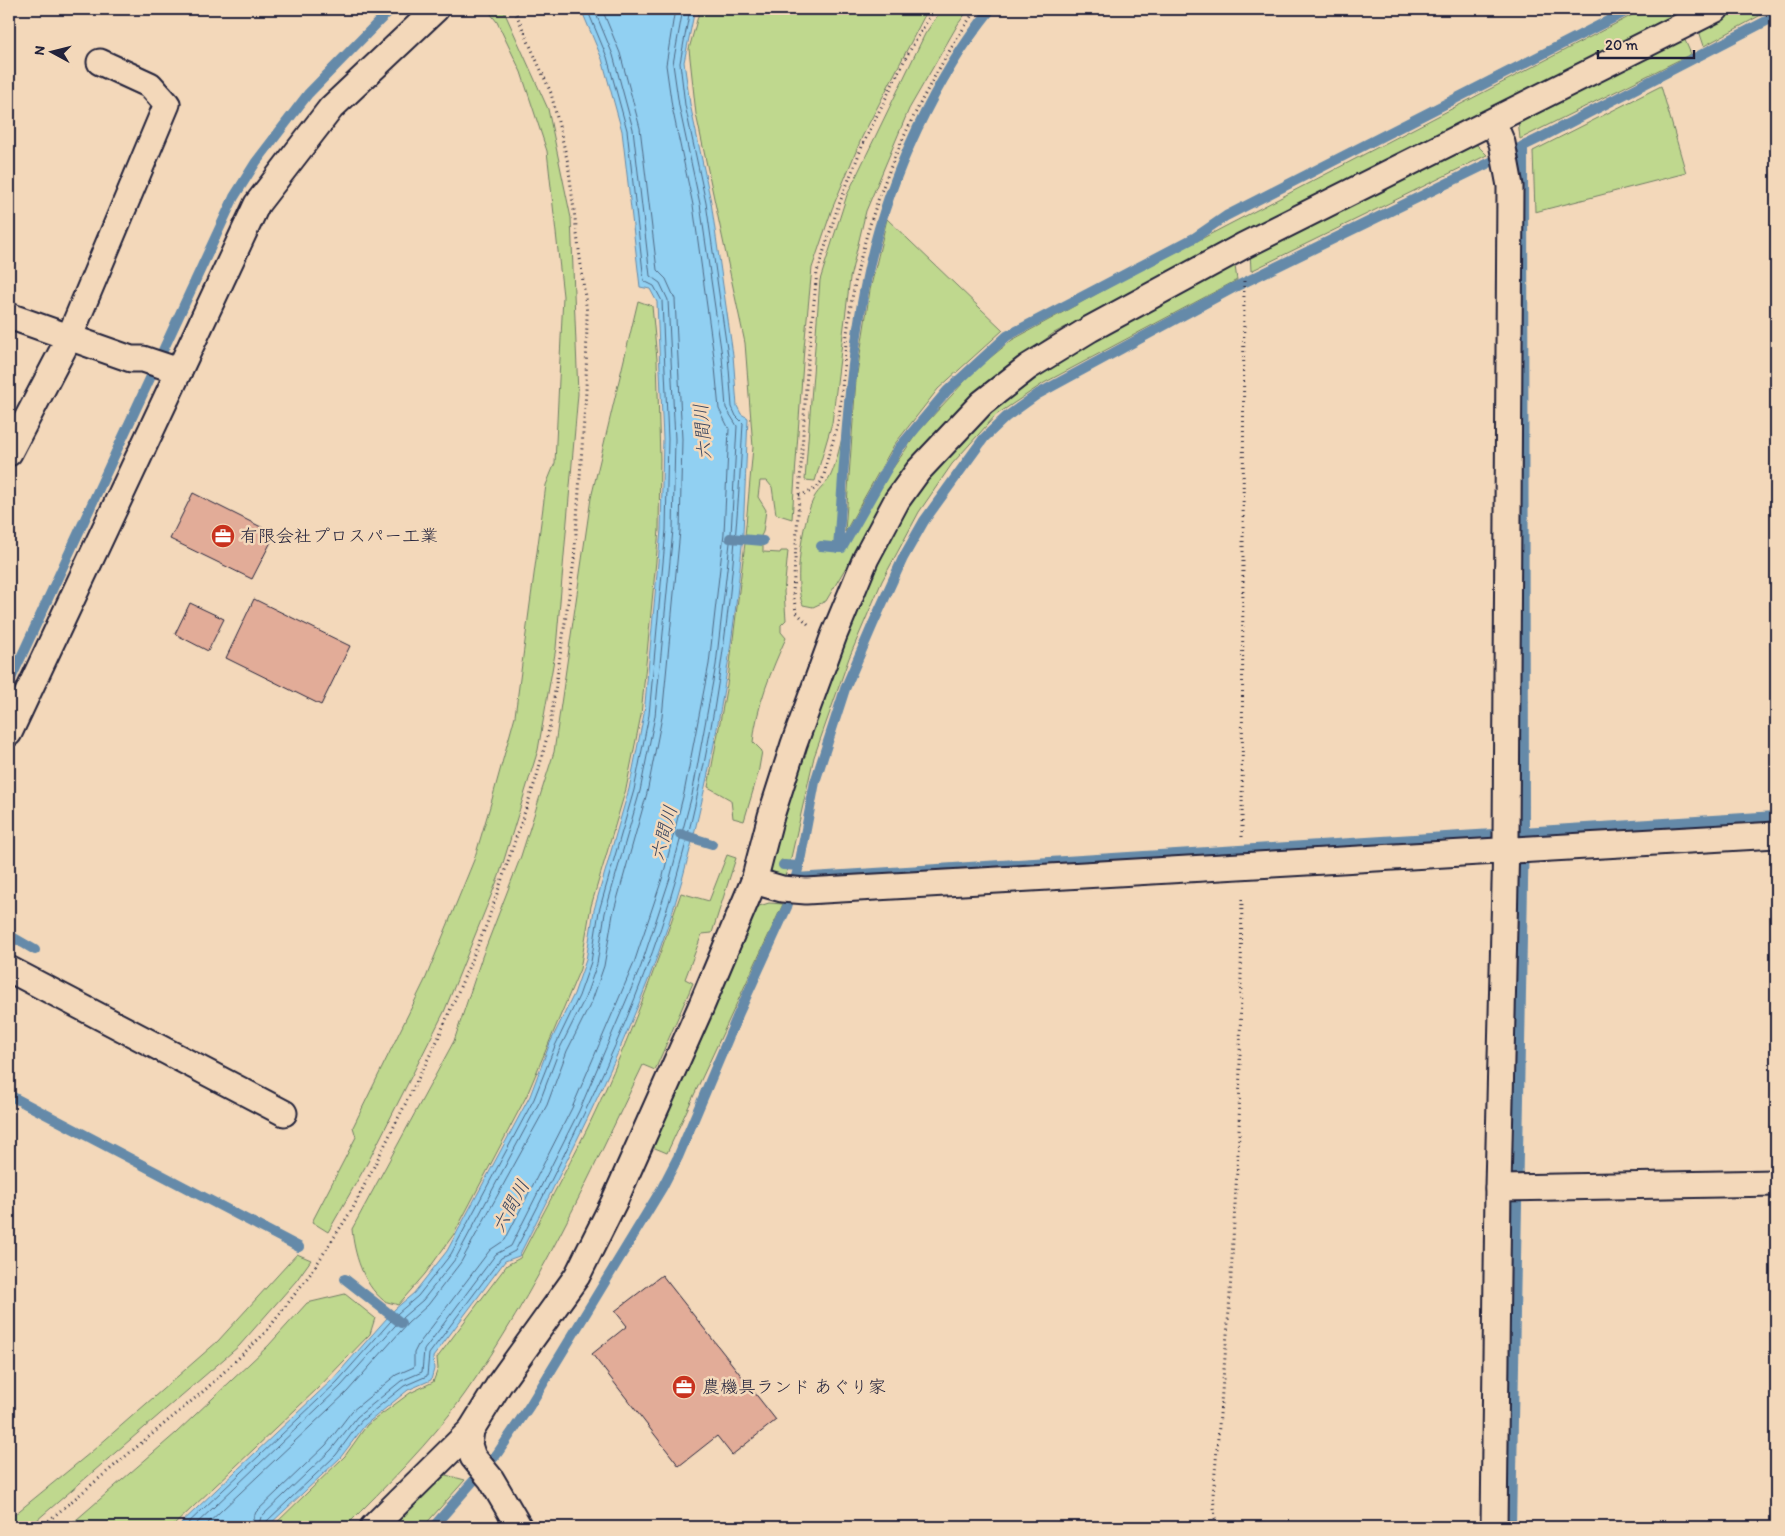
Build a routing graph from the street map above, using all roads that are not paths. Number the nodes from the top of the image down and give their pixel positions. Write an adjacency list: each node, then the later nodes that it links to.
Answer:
1 (436, 9): 7 (street)
2 (1716, 9): 4 (street)
3 (100, 62): 6 (street)
4 (1497, 132): 11 (street); 12 (street)
5 (9, 316): 6 (street)
6 (69, 338): 7 (street); 8 (street)
7 (162, 366): 9 (street)
8 (9, 453)
9 (9, 733)
10 (1776, 835): 11 (street)
11 (1513, 842): 12 (street); 16 (street)
12 (754, 881): 17 (street)
13 (9, 969): 14 (street)
14 (284, 1112)
15 (1776, 1183): 16 (street)
16 (1509, 1188): 20 (street)
17 (471, 1430): 18 (street); 19 (street)
18 (373, 1527)
19 (519, 1527)
20 (1494, 1527)

